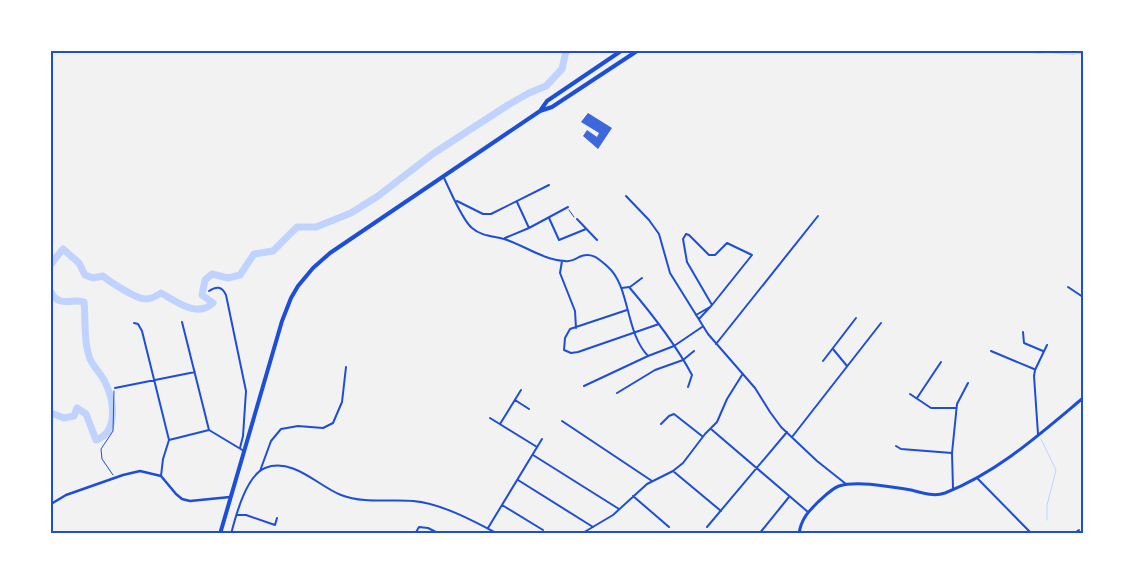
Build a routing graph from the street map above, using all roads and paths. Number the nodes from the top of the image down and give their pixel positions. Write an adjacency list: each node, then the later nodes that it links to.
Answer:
1 (621, 51): 3 (main road)
2 (637, 51): 3 (main road)
3 (540, 111): 4 (main road)
4 (442, 176): 7 (street); 81 (main road)
5 (549, 184): 8 (street)
6 (626, 196): 26 (street)
7 (455, 200): 8 (street); 15 (street)
8 (517, 202): 13 (street)
9 (568, 207): 11 (street); 12 (path)
10 (818, 216): 37 (street)
11 (549, 218): 13 (street); 14 (street)
12 (576, 219): 14 (street)
13 (529, 228): 15 (street)
14 (586, 229): 16 (street)
15 (504, 239): 17 (street)
16 (597, 240)
17 (562, 261): 21 (street); 34 (street)
18 (642, 278): 19 (street)
19 (629, 287): 21 (street); 31 (street)
20 (1068, 287): 23 (street)
21 (621, 288): 25 (street)
22 (209, 291): 80 (street)
23 (1083, 297)
24 (712, 305): 24 (street); 26 (street); 28 (street)
25 (627, 310): 34 (street); 36 (street)
26 (696, 315): 28 (street)
27 (856, 318): 40 (street)
28 (699, 320): 33 (street)
29 (182, 322): 51 (street)
30 (134, 323): 53 (street)
31 (659, 324): 36 (street); 39 (street)
32 (881, 324): 48 (street)
33 (703, 326): 37 (street); 39 (street)
34 (576, 328): 36 (street)
35 (1023, 332): 43 (street)
36 (634, 334): 44 (street)
37 (716, 344): 52 (street)
38 (1047, 345): 43 (street)
39 (674, 346): 44 (street); 45 (street)
40 (833, 348): 46 (street); 48 (street)
41 (991, 350): 50 (street)
42 (694, 351): 45 (street)
43 (1043, 351): 50 (street)
44 (648, 356): 55 (street)
45 (683, 360): 56 (street); 59 (street)
46 (823, 361)
47 (941, 362): 62 (street)
48 (847, 366): 75 (street)
49 (346, 367): 85 (street)
50 (1035, 370): 73 (street)
51 (195, 372): 53 (street); 71 (street)
52 (743, 374): 70 (street); 72 (street)
53 (155, 380): 57 (street); 77 (street)
54 (968, 383): 64 (street)
55 (584, 386)
56 (688, 386)
57 (115, 388): 89 (path)
58 (521, 390): 63 (street)
59 (617, 393)
60 (910, 394): 62 (street)
61 (1083, 398): 73 (main road)
62 (917, 399): 64 (street)
63 (515, 400): 65 (street); 68 (street)
64 (957, 408): 82 (street)
65 (529, 409)
66 (490, 418): 68 (street)
67 (562, 421): 91 (street)
68 (500, 424): 79 (street)
69 (661, 424): 74 (street)
70 (711, 429): 74 (street); 84 (street)
71 (209, 430): 77 (street); 80 (street)
72 (787, 432): 75 (street); 84 (street)
73 (1038, 435): 88 (main road)
74 (703, 437): 86 (street)
75 (792, 437): 92 (street)
76 (542, 439): 79 (street)
77 (169, 440): 87 (street)
78 (896, 446): 82 (street)
79 (538, 447): 83 (street)
80 (240, 448): 81 (street)
81 (245, 451): 94 (main road)
82 (952, 453): 93 (street)
83 (533, 455): 90 (street); 99 (street)
84 (757, 468): 96 (street); 100 (street)
85 (260, 471): 102 (street); 107 (street)
86 (673, 472): 91 (street); 100 (street)
87 (161, 476): 89 (street); 94 (street)
88 (976, 477): 93 (main road); 118 (street)
89 (116, 478): 97 (street)
90 (518, 480): 98 (street); 104 (street)
91 (652, 481): 95 (street)
92 (846, 484): 93 (main road); 101 (main road)
93 (953, 488)
94 (232, 496): 110 (main road)
95 (633, 496): 99 (street); 105 (street)
96 (790, 496): 101 (street); 116 (street)
97 (51, 504)
98 (502, 504): 107 (street); 108 (street)
99 (619, 509): 104 (street)
100 (721, 511): 106 (street)
101 (808, 512): 117 (main road)
102 (237, 515): 103 (street); 111 (street)
103 (277, 518)
104 (593, 527): 115 (street)
105 (669, 527)
106 (707, 527)
107 (488, 528): 114 (street)
108 (543, 530)
109 (1079, 530): 119 (street)
110 (220, 534)
111 (231, 534)
112 (415, 534): 113 (street)
113 (440, 534)
114 (498, 534)
115 (581, 534)
116 (759, 534)
117 (799, 534)
118 (1032, 534)
119 (1073, 534)

